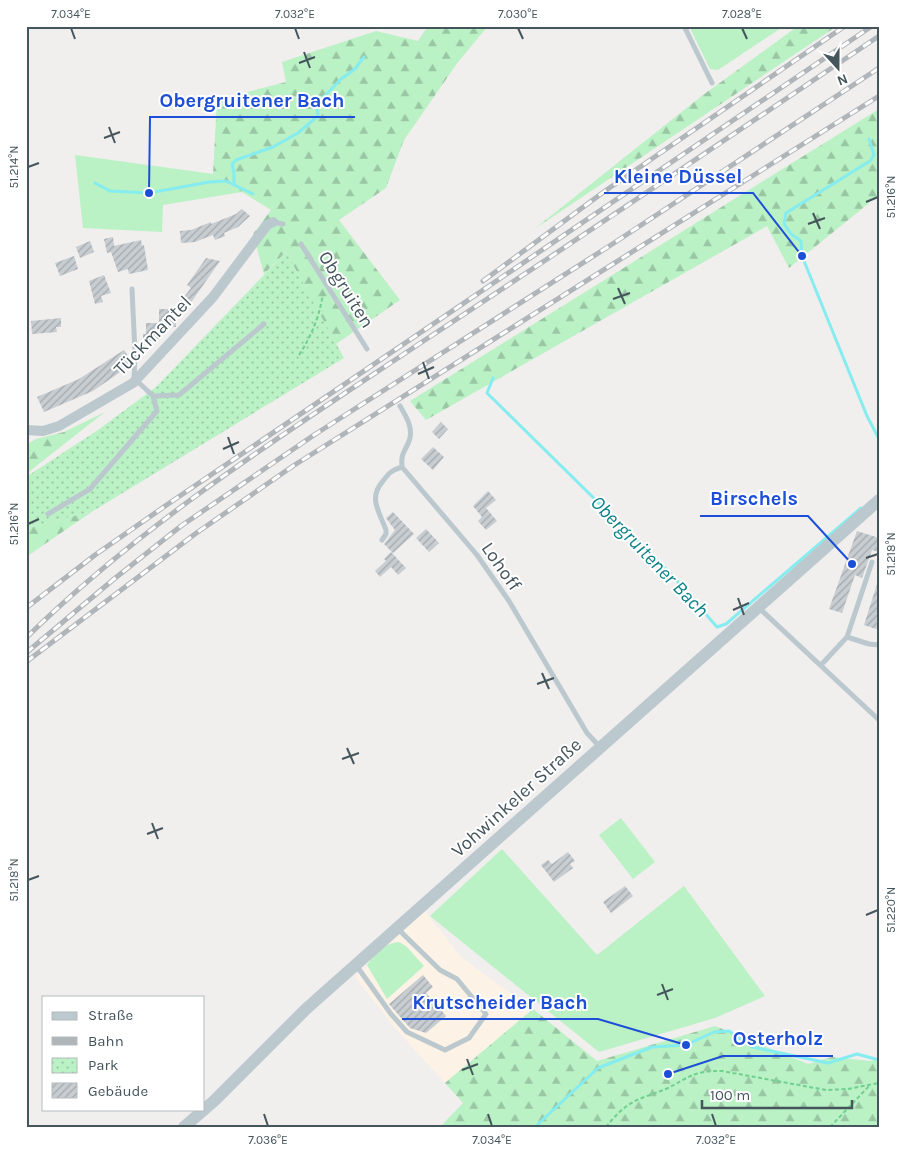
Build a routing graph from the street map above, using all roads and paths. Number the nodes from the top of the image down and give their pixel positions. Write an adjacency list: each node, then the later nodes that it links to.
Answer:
1 (684, 26): 2 (lane)
2 (712, 83)
3 (278, 223): 10 (street, Tückmantel)
4 (301, 244): 5 (lane, Obgruiten)
5 (325, 282): 8 (lane, Obgruiten); 9 (path)
6 (132, 289): 10 (lane)
7 (264, 324): 11 (lane)
8 (367, 349)
9 (299, 354)
10 (135, 382): 11 (lane); 13 (street, Tückmantel)
11 (153, 396): 16 (lane)
12 (400, 406): 14 (lane)
13 (26, 430)
14 (402, 468): 17 (lane); 24 (lane, Lohoff)
15 (879, 500): 19 (street, Vohwinkeler Straße)
16 (48, 514)
17 (382, 540)
18 (872, 562): 20 (lane)
19 (758, 606): 22 (lane); 24 (street, Vohwinkeler Straße)
20 (847, 637): 21 (lane); 22 (lane)
21 (879, 645)
22 (821, 665): 23 (lane)
23 (879, 720)
24 (600, 747): 25 (street, Vohwinkeler Straße)
25 (398, 929): 26 (street, Vohwinkeler Straße); 26 (lane)
26 (356, 965): 30 (street, Vohwinkeler Straße)
27 (879, 1083): 28 (path)
28 (870, 1085): 32 (path); 33 (path)
29 (204, 1110): 31 (street, Vohwinkeler Straße)
30 (205, 1110)
31 (184, 1127)
32 (606, 1127)
33 (830, 1127)

